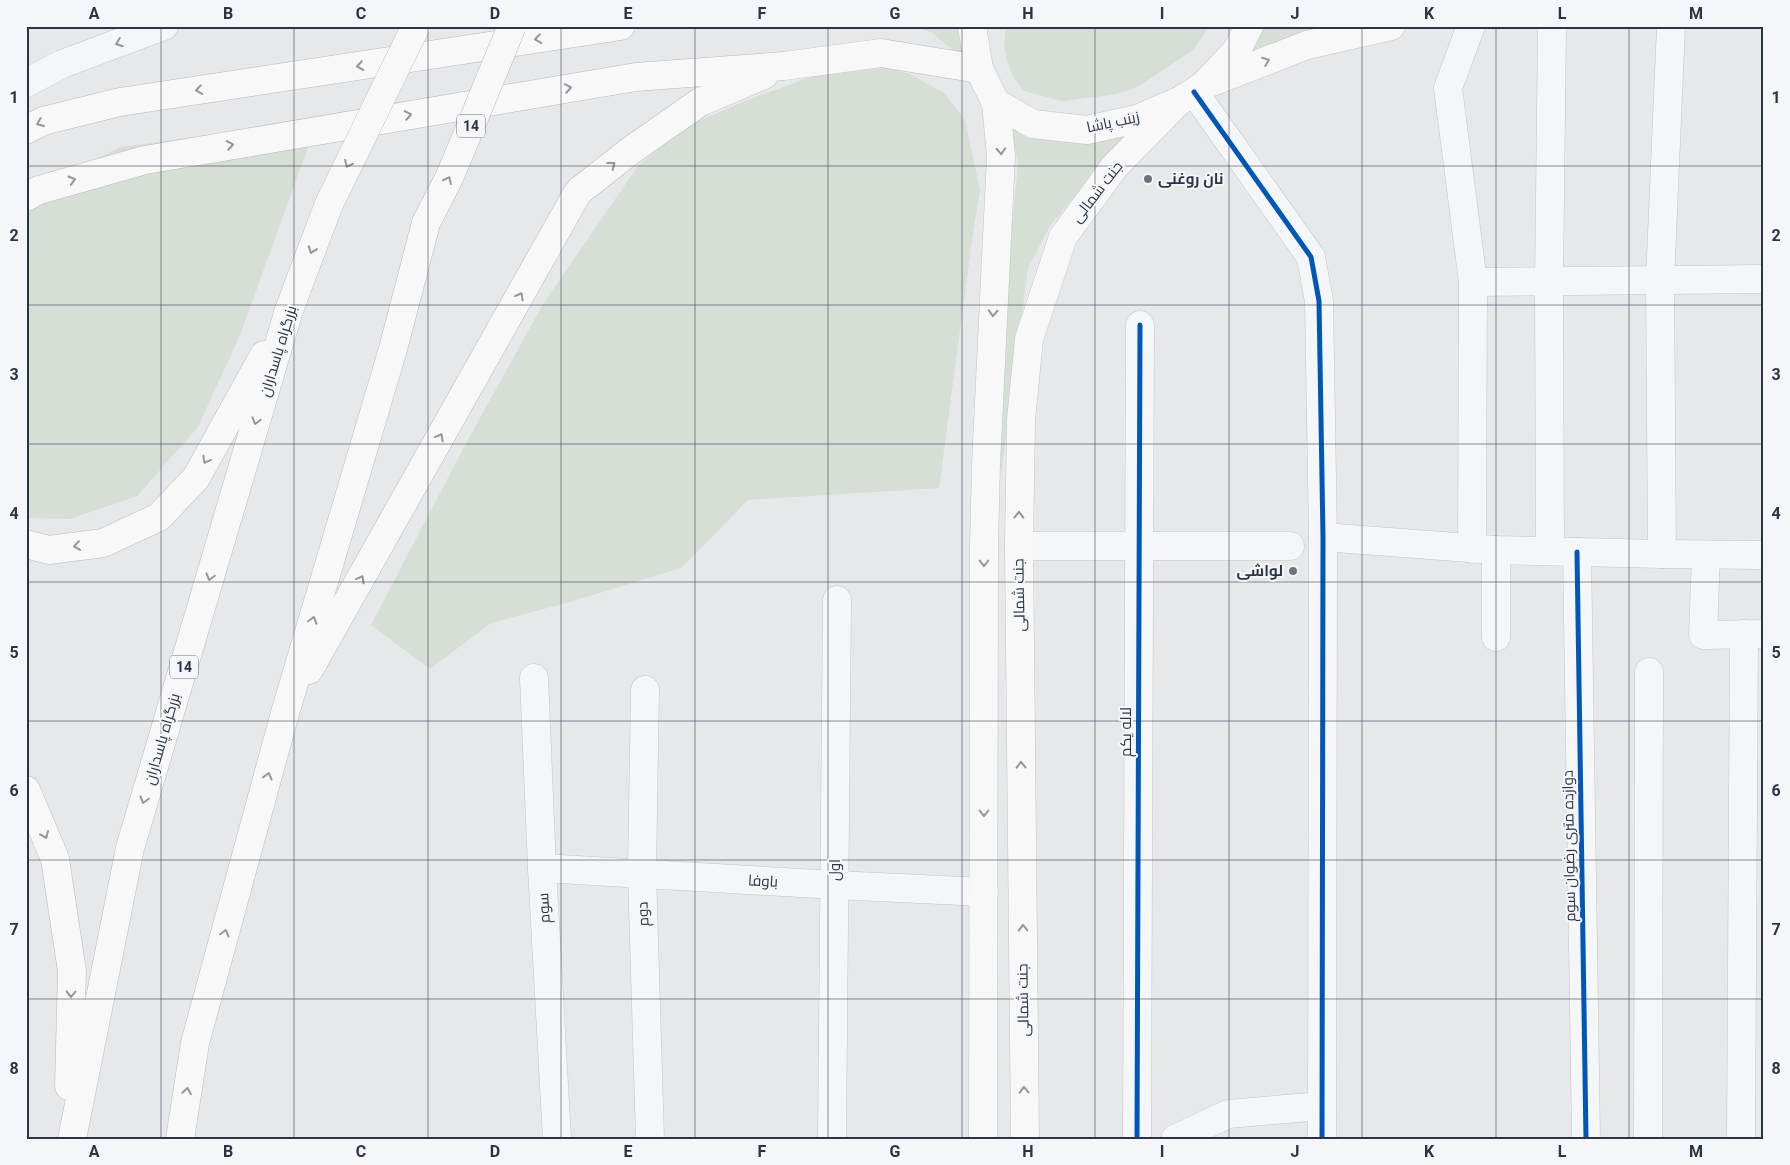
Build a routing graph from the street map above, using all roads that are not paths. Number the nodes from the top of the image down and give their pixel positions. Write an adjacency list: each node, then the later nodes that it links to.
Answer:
1 (164, 26): 13 (street, one-way to 13)
2 (416, 26): 22 (main road, بزرگراه پاسداران / 14, one-way to 22, bridge)
3 (512, 26): 41 (main road, 14, one-way to 3, bridge)
4 (620, 26): 16 (main road, one-way to 16)
5 (972, 26): 12 (main road)
6 (1249, 26): 14 (main road, زینب پاشا)
7 (1391, 26): 14 (main road, one-way to 7)
8 (1471, 26): 20 (street)
9 (1552, 26): 21 (street)
10 (1671, 26): 19 (street)
11 (784, 66): 12 (main road); 17 (main road, one-way to 11); 41 (main road, one-way to 11)
12 (979, 69): 15 (main road)
13 (26, 83)
14 (1192, 92): 15 (main road, زینب پاشا); 24 (street); 26 (main road, جنت شمالی, one-way to 14)
15 (996, 102): 46 (main road, one-way to 46)
16 (26, 130)
17 (26, 197)
18 (1764, 279): 19 (street)
19 (1660, 280): 21 (street); 32 (street)
20 (1473, 282): 21 (street); 29 (street)
21 (1549, 282): 30 (street)
22 (289, 310): 25 (main road, one-way to 25); 49 (main road, بزرگراه پاسداران / 14, one-way to 49)
23 (1140, 326): 28 (street, لاله یکم)
24 (1323, 537): 29 (street); 47 (street)
25 (26, 544)
26 (1019, 546): 28 (street); 55 (main road, جنت شمالی, one-way to 26)
27 (1290, 546): 28 (street)
28 (1139, 547): 56 (street, لاله یکم)
29 (1484, 549): 30 (street); 37 (street)
30 (1550, 552): 31 (street)
31 (1577, 552): 32 (street); 59 (street, دوازده متری رضوان سوم)
32 (1662, 554): 33 (street)
33 (1706, 555): 34 (street); 36 (street)
34 (1764, 555)
35 (837, 600): 45 (street, اول)
36 (1754, 634): 61 (street)
37 (1496, 638)
38 (1649, 672): 60 (street)
39 (534, 678): 43 (street, سوم)
40 (645, 690): 44 (street, دوم)
41 (285, 713): 50 (main road, 14, one-way to 41)
42 (26, 790): 49 (main road, one-way to 49)
43 (542, 868): 44 (street, باوفا); 51 (street, سوم)
44 (642, 874): 45 (street, باوفا); 52 (street, دوم)
45 (834, 885): 46 (street, باوفا); 53 (street, اول)
46 (984, 892): 54 (main road)
47 (1322, 1106): 57 (street); 58 (street)
48 (1764, 1138): 61 (street)
49 (70, 1139)
50 (180, 1139)
51 (557, 1139)
52 (650, 1139)
53 (832, 1139)
54 (983, 1139)
55 (1024, 1139)
56 (1137, 1139)
57 (1175, 1139)
58 (1322, 1139)
59 (1586, 1139)
60 (1648, 1139)
61 (1742, 1139)

